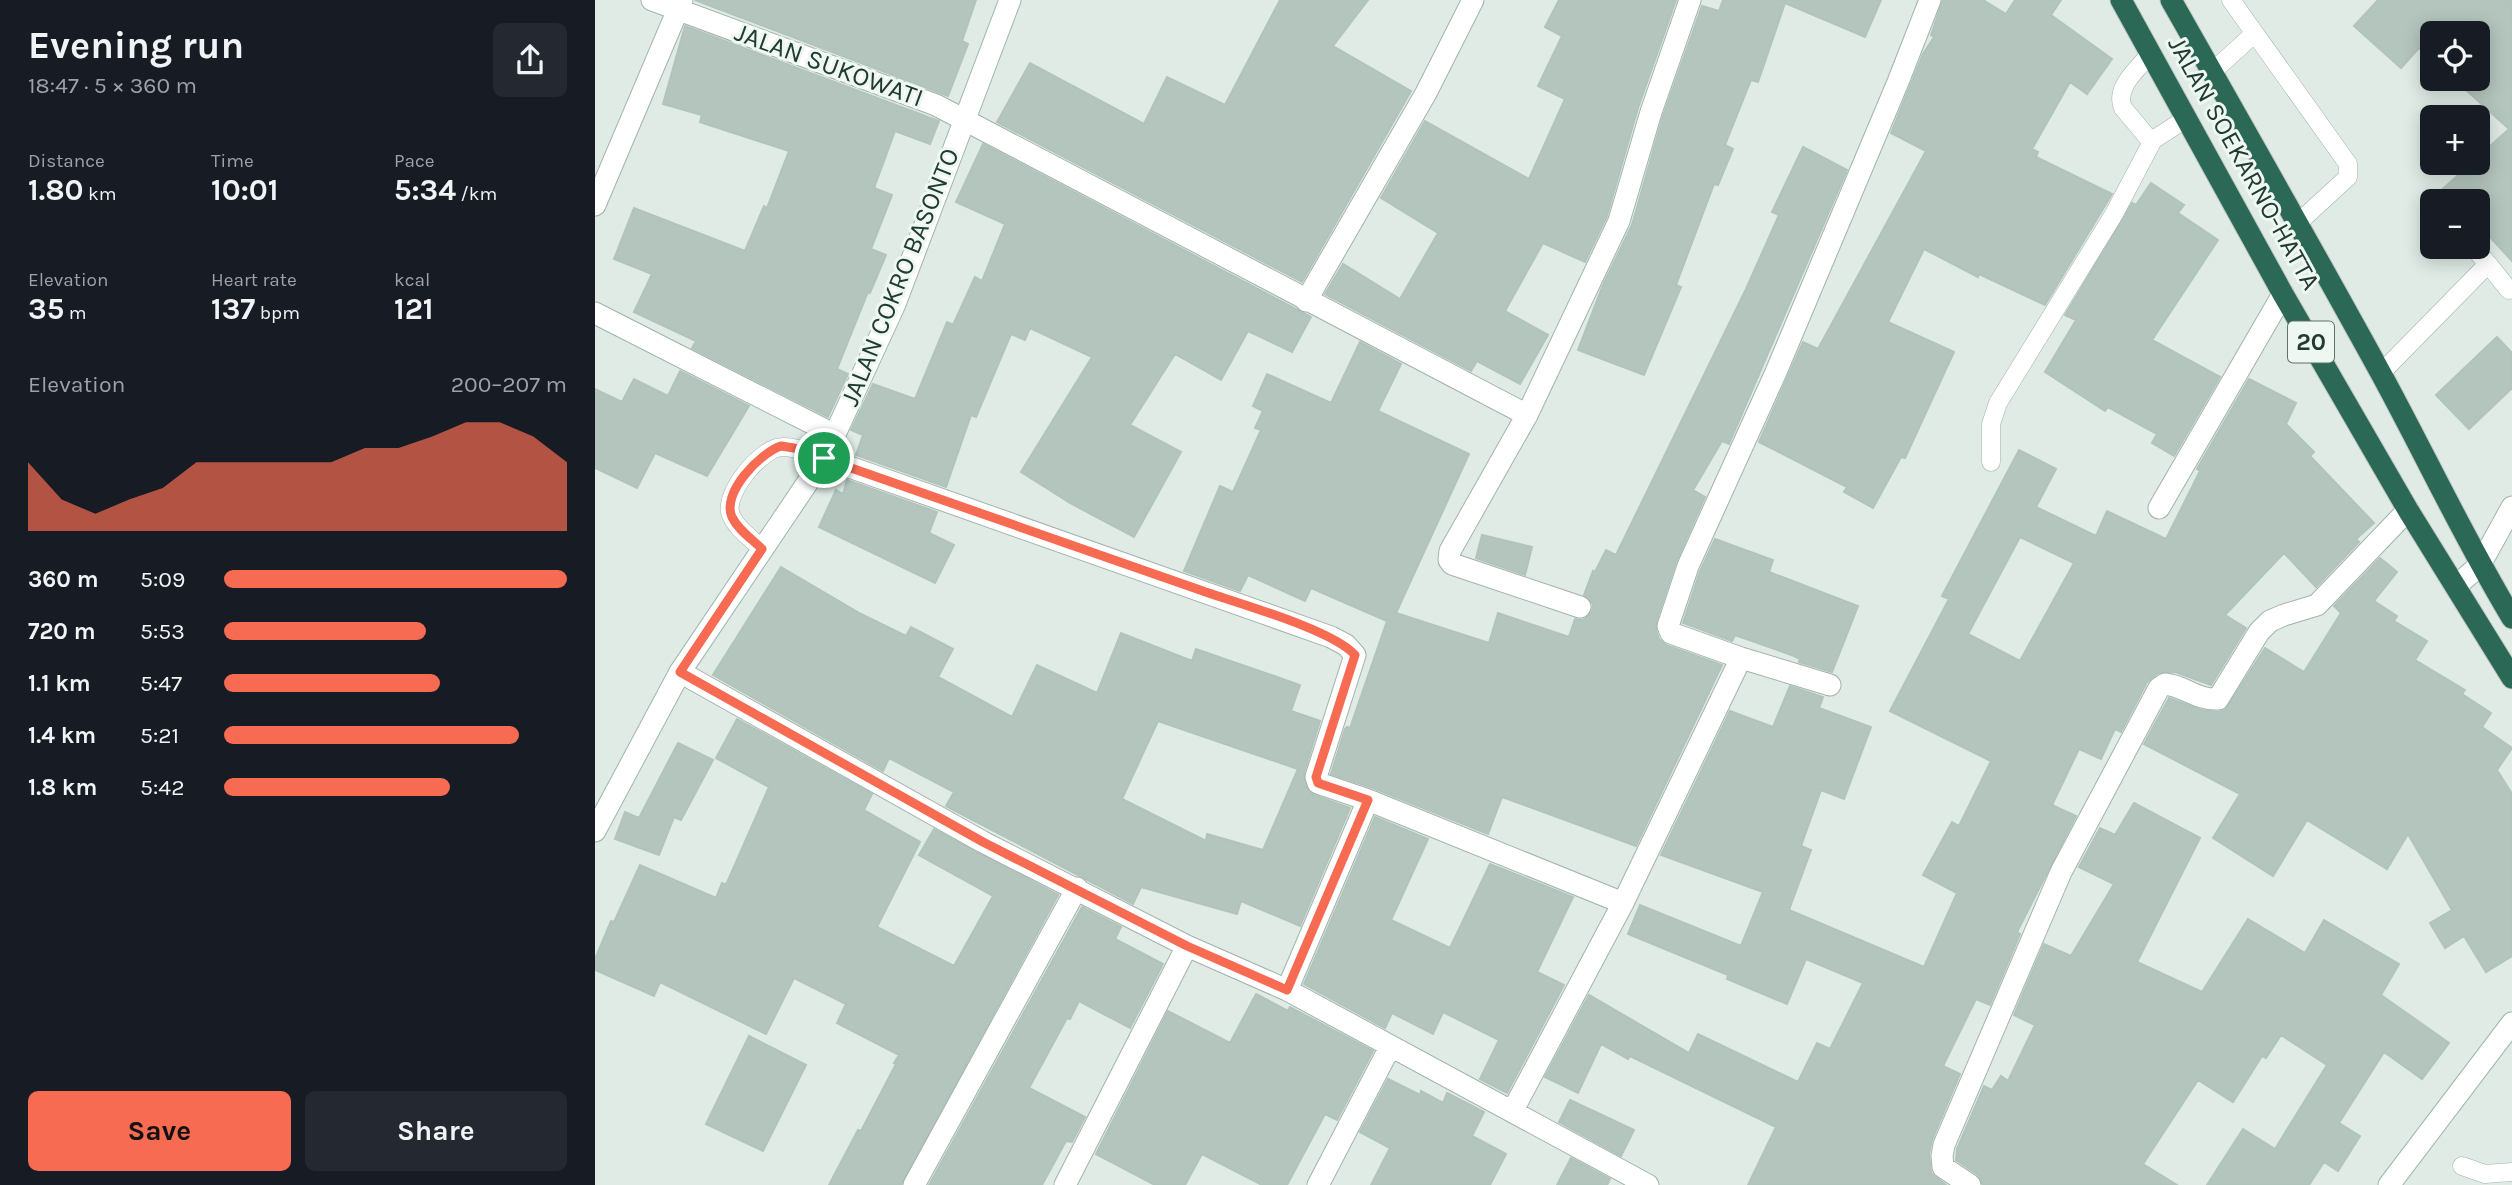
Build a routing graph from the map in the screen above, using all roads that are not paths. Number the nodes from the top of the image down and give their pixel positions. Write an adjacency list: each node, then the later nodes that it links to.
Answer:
1 (652, 0): 9 (street, JALAN SUKOWATI)
2 (1010, 0): 14 (street, JALAN COKRO BASONTO)
3 (1473, 0): 22 (street)
4 (1690, 0): 25 (street)
5 (1930, 0): 37 (street)
6 (2121, 0): 11 (highway, JALAN SOEKARNO-HATTA / 20)
7 (2171, 0): 12 (highway, JALAN SOEKARNO-HATTA / 20)
8 (2231, 0): 10 (lane)
9 (681, 5): 14 (street, JALAN SUKOWATI); 16 (street)
10 (2254, 34): 12 (lane); 17 (lane)
11 (2151, 53): 13 (highway, JALAN SOEKARNO-HATTA / 20); 15 (lane)
12 (2212, 72): 17 (highway, JALAN SOEKARNO-HATTA / 20)
13 (2187, 118): 15 (lane); 21 (highway, JALAN SOEKARNO-HATTA / 20)
14 (965, 119): 22 (street, JALAN SUKOWATI); 26 (street, JALAN COKRO BASONTO)
15 (2153, 140): 28 (lane)
16 (595, 205)
17 (2298, 223): 24 (highway, JALAN SOEKARNO-HATTA / 20)
18 (2484, 259): 19 (lane)
19 (2488, 264): 20 (lane); 24 (lane)
20 (2509, 290)
21 (2283, 293): 30 (street); 31 (highway, JALAN SOEKARNO-HATTA / 20)
22 (1306, 301): 25 (street, JALAN SUKOWATI)
23 (595, 313): 26 (street)
24 (2381, 373): 33 (highway, JALAN SOEKARNO-HATTA / 20)
25 (1527, 415): 35 (street)
26 (835, 435): 27 (street, JALAN COKRO BASONTO)
27 (824, 458): 32 (street, JALAN COKRO BASONTO); 32 (lane); 41 (street)
28 (1991, 462)
29 (2512, 507): 33 (street)
30 (2159, 508)
31 (2407, 510): 34 (highway, JALAN SOEKARNO-HATTA / 20); 56 (street)
32 (762, 549): 38 (street, JALAN COKRO BASONTO)
33 (2480, 565): 34 (street); 36 (highway, JALAN SOEKARNO-HATTA / 20)
34 (2456, 586): 39 (highway, JALAN SOEKARNO-HATTA / 20)
35 (1580, 607)
36 (2512, 618)
37 (1741, 658): 40 (street); 44 (street)
38 (680, 672): 42 (street, JALAN COKRO BASONTO); 43 (street)
39 (2512, 678)
40 (1830, 685)
41 (1368, 800): 44 (street); 46 (street)
42 (595, 831)
43 (1077, 888): 45 (street); 52 (street)
44 (1623, 903): 49 (street)
45 (1187, 946): 46 (street); 53 (street)
46 (1287, 990): 48 (street)
47 (2512, 1023): 57 (street)
48 (1390, 1047): 49 (street); 54 (street)
49 (1513, 1110): 55 (street)
50 (2462, 1166): 51 (lane)
51 (2512, 1172)
52 (913, 1185)
53 (1065, 1185)
54 (1318, 1185)
55 (1649, 1185)
56 (1970, 1185)
57 (2389, 1185)

